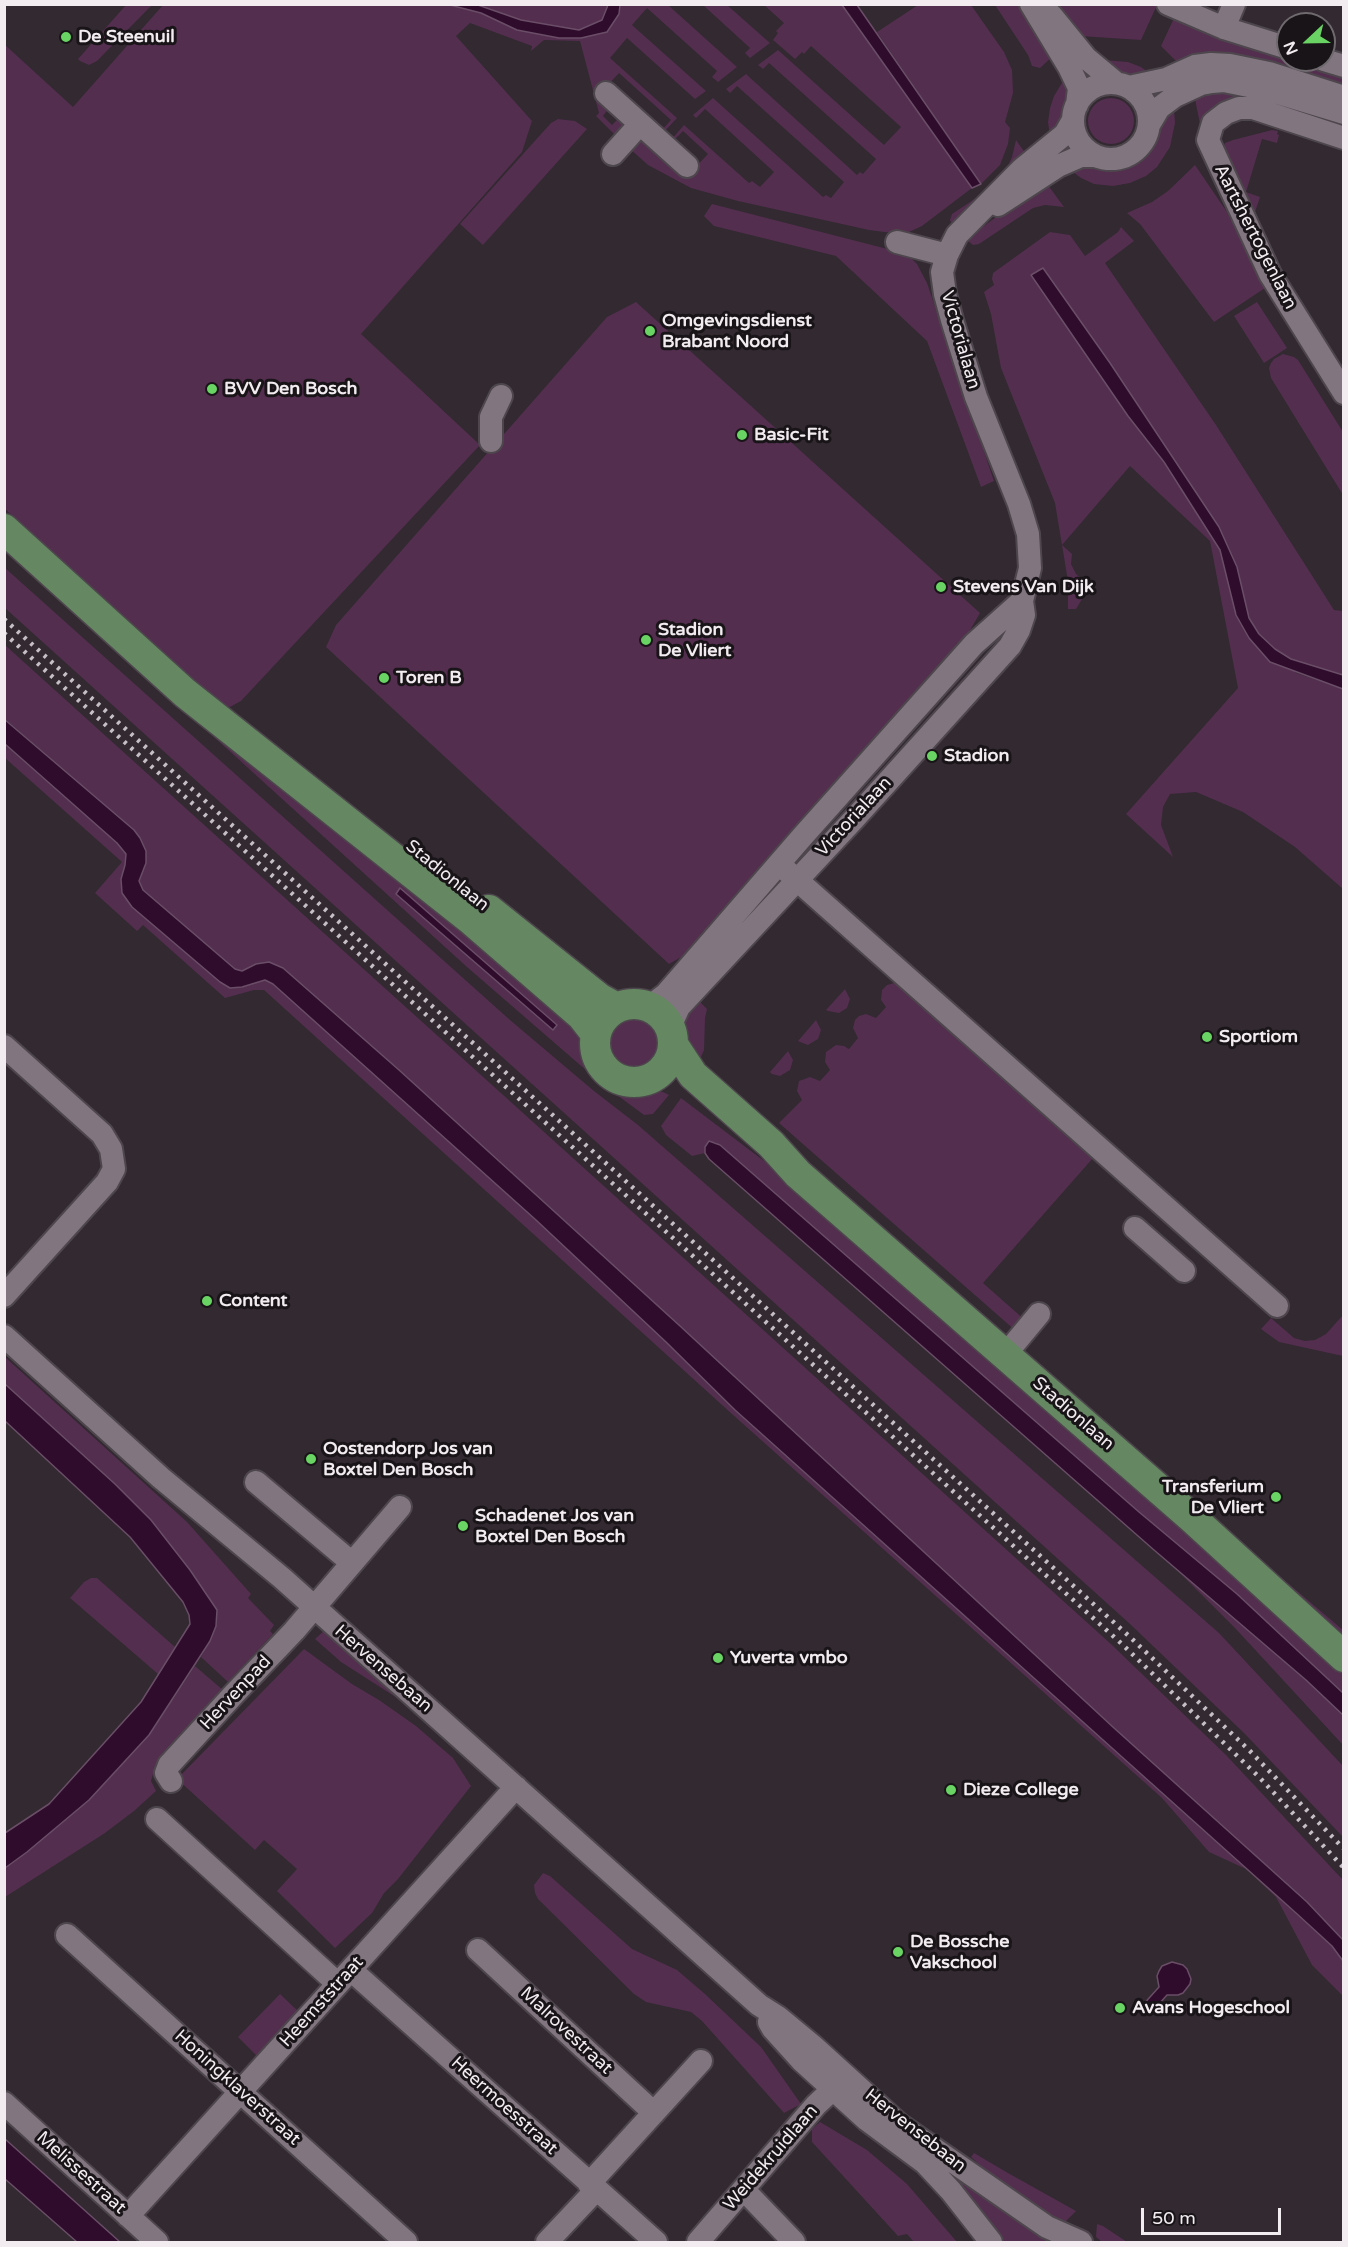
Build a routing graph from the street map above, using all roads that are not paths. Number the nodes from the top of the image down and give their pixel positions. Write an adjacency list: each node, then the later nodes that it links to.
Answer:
1 (1031, 4): 11 (street)
2 (1043, 4): 7 (street)
3 (1168, 4): 5 (street)
4 (1234, 4): 5 (street)
5 (1224, 28): 6 (street)
6 (1276, 44)
7 (1123, 85): 10 (street); 11 (street); 15 (street)
8 (1268, 90): 12 (street); 13 (street); 15 (street)
9 (606, 93): 14 (street)
10 (1344, 97)
11 (1075, 112): 18 (street); 20 (street, Victorialaan)
12 (1344, 113)
13 (1284, 120): 16 (street); 23 (street, Aartshertogenlaan)
14 (640, 124): 17 (street); 19 (street)
15 (1149, 125): 18 (street)
16 (1344, 138)
17 (613, 154)
18 (1094, 156): 20 (street, Victorialaan)
19 (687, 166)
20 (971, 222): 22 (street, Victorialaan)
21 (897, 242): 22 (street)
22 (947, 255): 27 (street, Victorialaan)
23 (1344, 393)
24 (501, 396): 25 (street)
25 (490, 441)
26 (4, 529): 28 (main road, Stadionlaan)
27 (1022, 601): 29 (street, Victorialaan); 30 (street, Victorialaan)
28 (267, 758): 31 (main road, Stadionlaan); 33 (main road, Stadionlaan)
29 (779, 864): 30 (street); 32 (street, Victorialaan)
30 (796, 879): 32 (street, Victorialaan); 40 (street)
31 (617, 1008): 32 (main road); 33 (main road)
32 (664, 1026): 35 (main road); 36 (main road, Stadionlaan)
33 (596, 1034): 35 (main road)
34 (4, 1046): 39 (street)
35 (650, 1080): 36 (main road, Stadionlaan)
36 (798, 1174): 43 (main road, Stadionlaan)
37 (1135, 1228): 38 (street)
38 (1184, 1271)
39 (4, 1296)
40 (1277, 1306)
41 (1039, 1314): 43 (street)
42 (4, 1336): 47 (street, Hervensebaan)
43 (1005, 1355): 48 (main road, Stadionlaan)
44 (255, 1482): 46 (street)
45 (400, 1507): 46 (street, Hervenpad)
46 (352, 1563): 47 (street, Hervenpad)
47 (314, 1608): 49 (street, Hervenpad); 50 (street, Hervensebaan)
48 (1344, 1658)
49 (171, 1781)
50 (516, 1787): 54 (street, Heemststraat); 56 (street, Hervensebaan)
51 (157, 1819): 54 (street, Heermoesstraat)
52 (68, 1935): 57 (street, Honingklaverstraat)
53 (478, 1950): 59 (street, Malrovestraat)
54 (344, 1977): 57 (street, Heemststraat); 60 (street, Heermoesstraat)
55 (701, 2061): 59 (street)
56 (841, 2084): 61 (street, Weidekruidlaan); 69 (street, Hervensebaan); 70 (street, Hervensebaan)
57 (240, 2091): 62 (street, Heemststraat); 64 (street, Honingklaverstraat)
58 (4, 2103): 62 (street, Melissestraat)
59 (654, 2113): 60 (street)
60 (592, 2187): 65 (street); 66 (street, Heermoesstraat)
61 (744, 2190): 67 (street, Weidekruidlaan); 68 (street)
62 (128, 2216): 63 (street, Melissestraat)
63 (157, 2242)
64 (406, 2242)
65 (547, 2242)
66 (656, 2242)
67 (698, 2242)
68 (794, 2242)
69 (991, 2242)
70 (1081, 2242)

